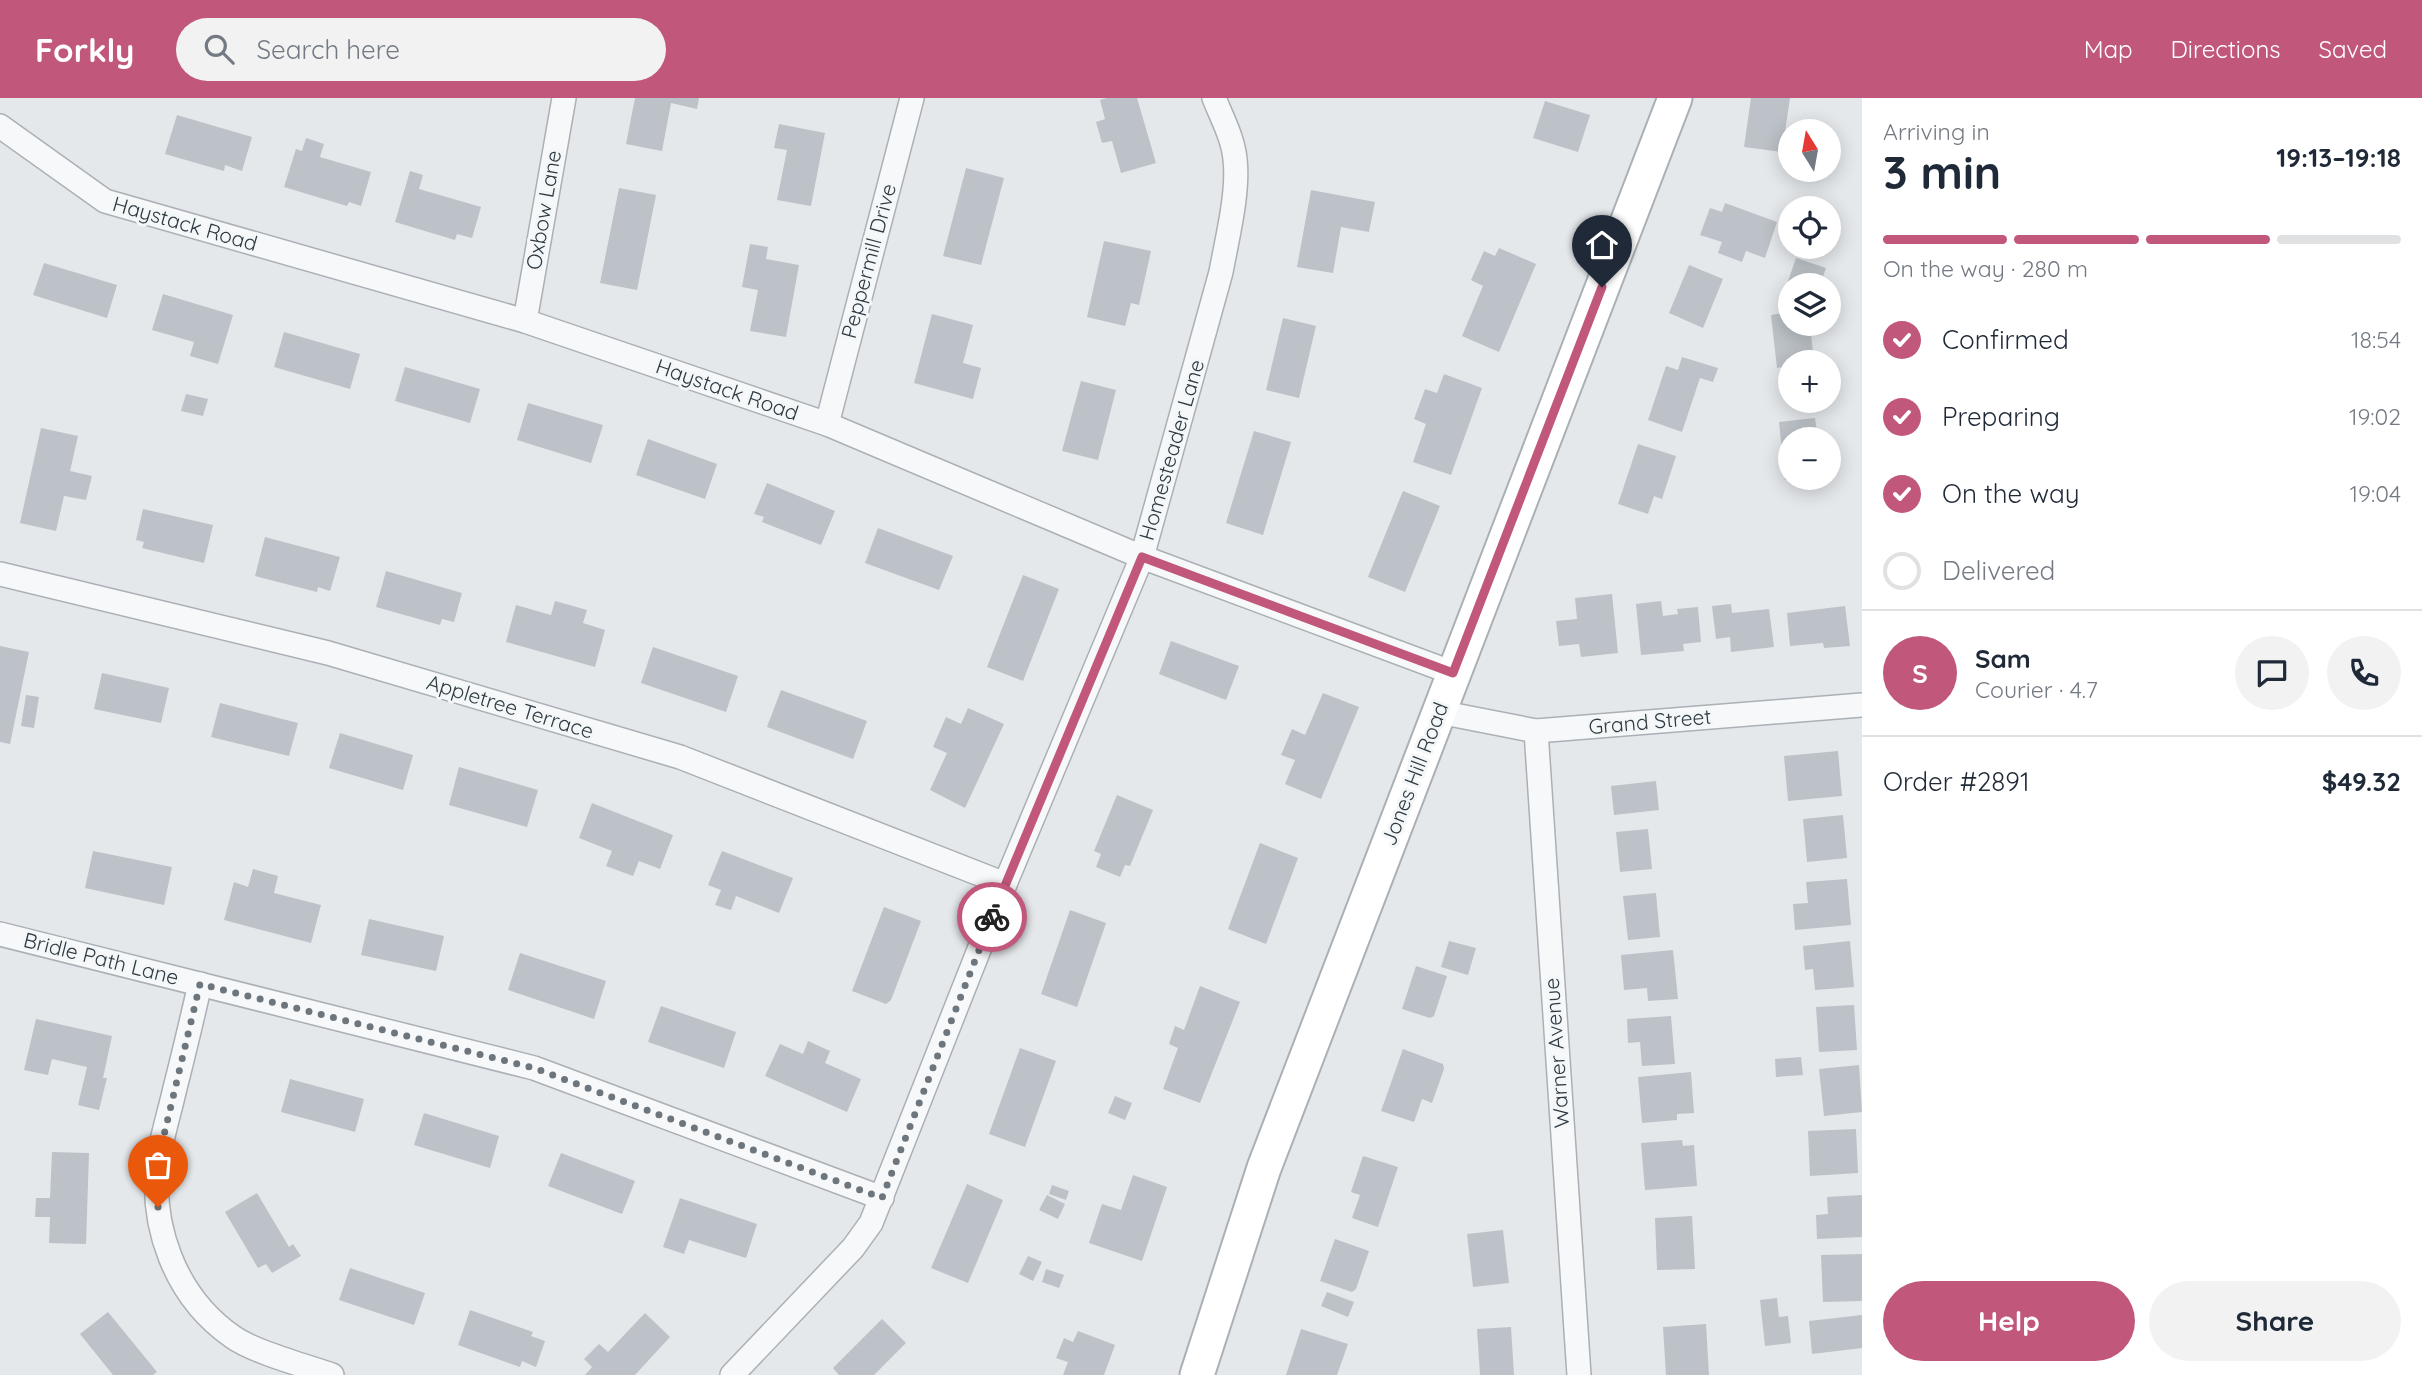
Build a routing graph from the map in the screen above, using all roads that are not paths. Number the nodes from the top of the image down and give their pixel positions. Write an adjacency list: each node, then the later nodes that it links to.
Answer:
1 (564, 98): 6 (street, Oxbow Lane)
2 (912, 98): 7 (street, Peppermill Drive)
3 (1214, 98): 8 (street, Homesteader Lane)
4 (1675, 98): 10 (main road, Jones Hill Road)
5 (0, 126): 6 (street, Haystack Road)
6 (525, 321): 7 (street, Haystack Road)
7 (827, 424): 8 (street, Haystack Road)
8 (1142, 557): 10 (street, Haystack Road); 14 (street, Homesteader Lane)
9 (0, 574): 14 (street, Appletree Terrace)
10 (1453, 673): 12 (main road, Jones Hill Road)
11 (1862, 705): 13 (street, Grand Street)
12 (1439, 712): 13 (street, Grand Street); 20 (main road, Jones Hill Road)
13 (1536, 731): 21 (street, Warner Avenue)
14 (1005, 884): 17 (street, Homesteader Lane)
15 (0, 934): 16 (street, Bridle Path Lane)
16 (200, 984): 17 (street, Bridle Path Lane); 18 (street)
17 (882, 1198): 19 (street, Homesteader Lane)
18 (332, 1375)
19 (732, 1375)
20 (1197, 1375)
21 (1579, 1375)

